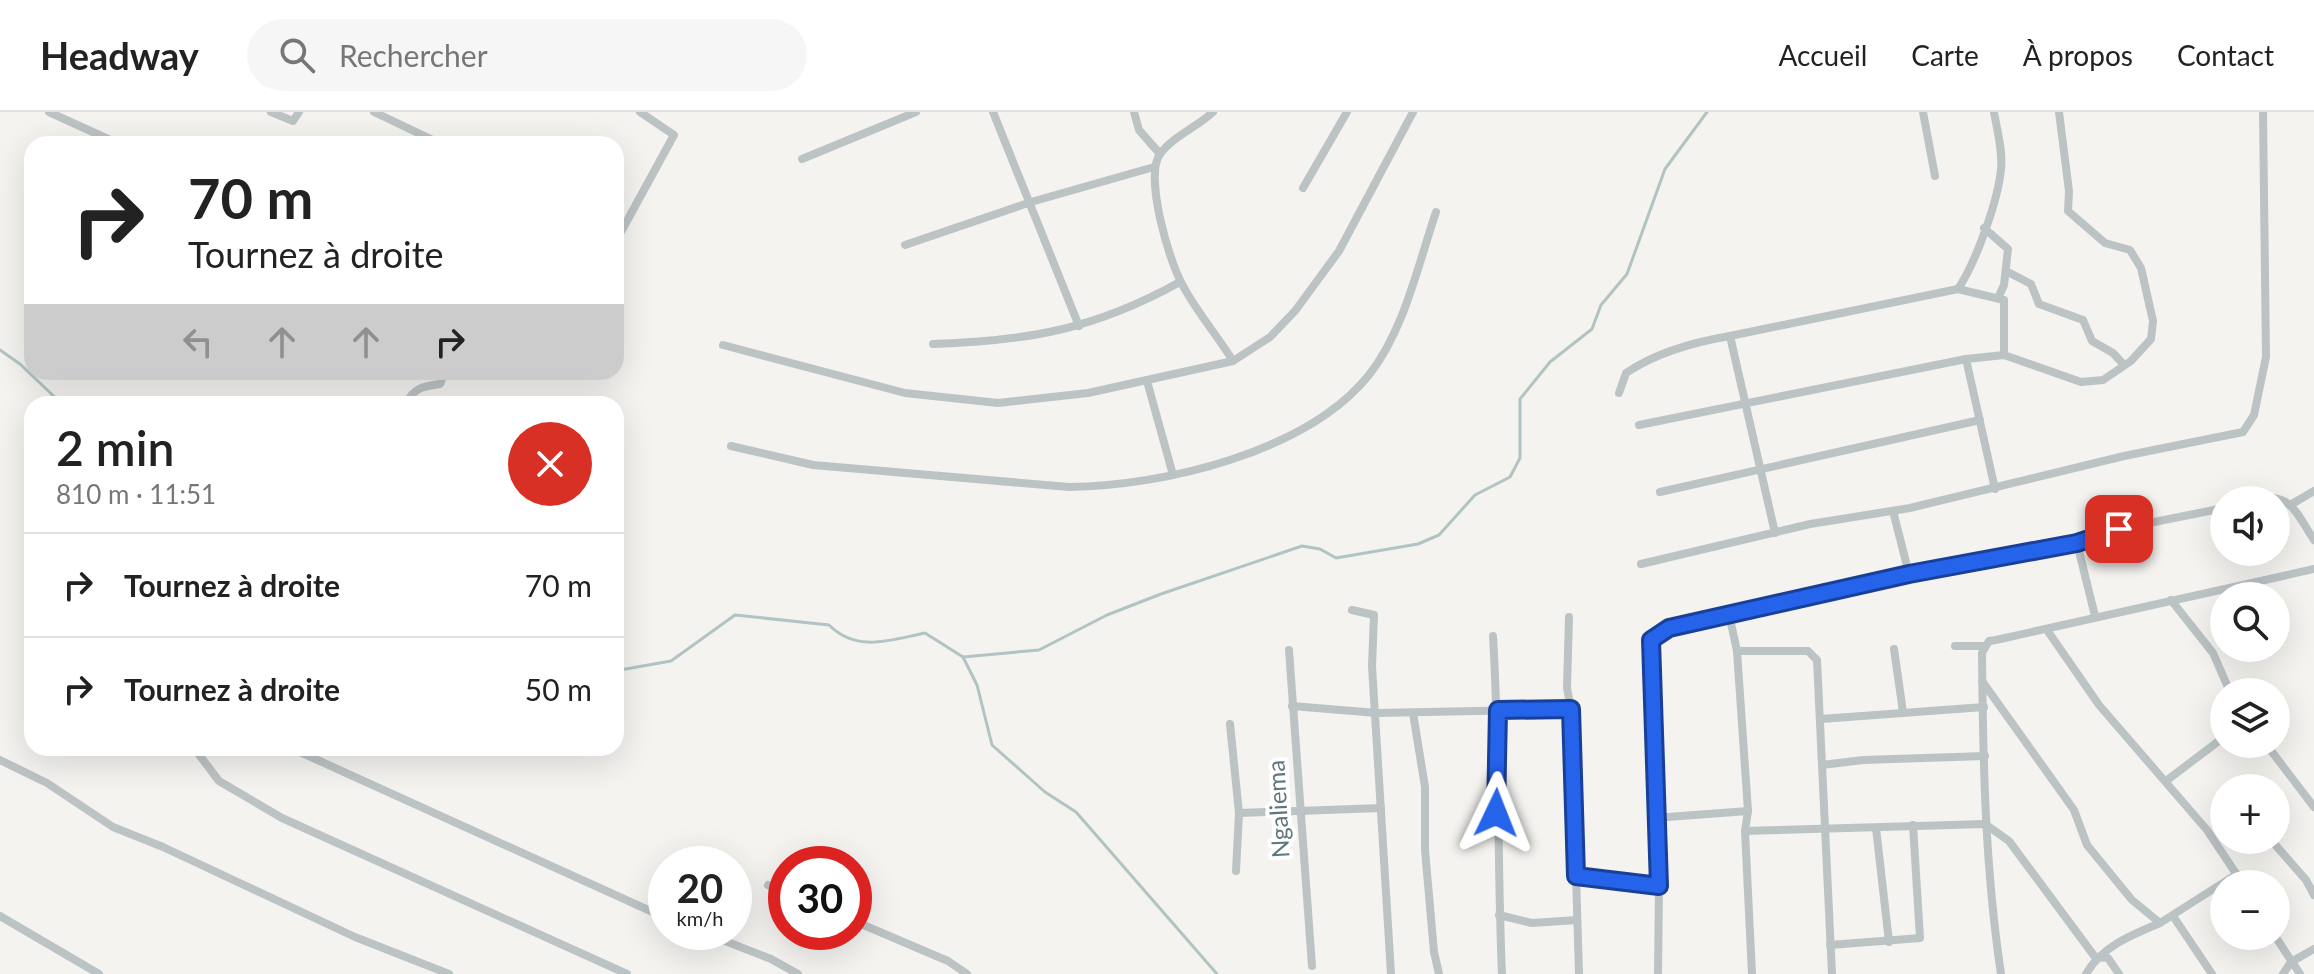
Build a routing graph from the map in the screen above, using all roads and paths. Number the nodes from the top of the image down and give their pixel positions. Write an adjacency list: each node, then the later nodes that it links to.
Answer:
1 (49, 112): 16 (street)
2 (271, 112): 3 (street)
3 (299, 112)
4 (374, 112): 17 (street)
5 (640, 112): 25 (street)
6 (916, 112): 19 (street)
7 (993, 112): 23 (street)
8 (1134, 112): 18 (street)
9 (1213, 112): 18 (street)
10 (1347, 112): 22 (street)
11 (1413, 112): 38 (street)
12 (1923, 112): 21 (street)
13 (1994, 112): 26 (street)
14 (2059, 112): 39 (street)
15 (2263, 112): 50 (street)
16 (102, 136)
17 (424, 136)
18 (1160, 154): 20 (street)
19 (802, 159)
20 (1154, 167): 23 (street); 29 (street)
21 (1935, 176)
22 (1303, 188)
23 (1031, 202): 27 (street); 32 (street)
24 (1436, 212): 49 (street)
25 (624, 226)
26 (1984, 228): 28 (street); 30 (street)
27 (905, 245)
28 (2006, 271): 31 (street); 39 (street)
29 (1180, 282): 32 (street); 38 (street)
30 (1958, 289): 31 (street); 33 (street)
31 (1999, 296): 36 (street)
32 (1079, 326): 34 (street)
33 (1730, 336): 42 (street); 44 (street)
34 (933, 344)
35 (723, 345): 41 (street)
36 (2004, 355): 37 (street); 39 (street)
37 (1966, 359): 44 (street); 45 (street)
38 (1233, 361): 41 (street)
39 (2124, 365)
40 (442, 380): 43 (street)
41 (1147, 381): 49 (street)
42 (1619, 393)
43 (411, 396)
44 (1743, 404): 46 (street); 48 (street)
45 (1980, 420): 48 (street); 50 (street)
46 (1639, 425)
47 (731, 446): 49 (street)
48 (1760, 470): 52 (street); 56 (street)
49 (1173, 475)
50 (1995, 489): 54 (street)
51 (2314, 491): 53 (street)
52 (1660, 492)
53 (2290, 505): 57 (street)
54 (1893, 511): 56 (street); 61 (street)
55 (2210, 511): 58 (street)
56 (1775, 533): 59 (street)
57 (2314, 540)
58 (2077, 543): 61 (street); 65 (street)
59 (1641, 564)
60 (2314, 569): 62 (street)
61 (1909, 574): 64 (street)
62 (2171, 600): 65 (street); 74 (street)
63 (1352, 610): 81 (street)
64 (1729, 614): 73 (street); 98 (street)
65 (2095, 616): 67 (street)
66 (1569, 617): 78 (street)
67 (2047, 630): 70 (street); 92 (street)
68 (1493, 636): 79 (street)
69 (1955, 646): 70 (street)
70 (1985, 646): 75 (street)
71 (1894, 649): 80 (street)
72 (1289, 650): 76 (street, Ngaliema)
73 (1737, 651): 83 (street); 96 (street)
74 (2224, 678)
75 (1982, 681): 77 (street); 116 (street)
76 (1292, 706): 81 (street); 94 (street, Ngaliema)
77 (1984, 707): 80 (street); 88 (street)
78 (1571, 709): 79 (street); 107 (street)
79 (1498, 710): 82 (street); 112 (street)
80 (1903, 712): 83 (street)
81 (1377, 713): 82 (street); 95 (street)
82 (1413, 713): 132 (street)
83 (1821, 719): 91 (street)
84 (1230, 724): 97 (street)
85 (2210, 748): 92 (street)
86 (200, 756): 128 (street)
87 (309, 756): 111 (street)
88 (1985, 756): 91 (street); 99 (street)
89 (2277, 758): 93 (street)
90 (0, 760): 127 (street)
91 (1822, 765): 102 (street)
92 (2166, 781): 105 (street)
93 (2314, 807)
94 (1298, 808): 95 (street); 97 (street); 125 (street, Ngaliema)
95 (1381, 808): 131 (street)
96 (1748, 811): 98 (street); 103 (street)
97 (1239, 813): 106 (street)
98 (1654, 818): 108 (street)
99 (1985, 824): 100 (street); 123 (street); 138 (street)
100 (1913, 825): 101 (street); 118 (street)
101 (1876, 828): 102 (street); 118 (street)
102 (1827, 829): 103 (street); 119 (street)
103 (1745, 831): 136 (street)
104 (2283, 854): 110 (street)
105 (2234, 870)
106 (1236, 871)
107 (1576, 876): 108 (street); 115 (street)
108 (1659, 886): 135 (street)
109 (2210, 892): 114 (street)
110 (2314, 895)
111 (648, 910)
112 (1499, 915): 115 (street); 133 (street)
113 (0, 916): 126 (street)
114 (2173, 916): 116 (street); 141 (street)
115 (1577, 920): 134 (street)
116 (2160, 923): 123 (street)
117 (872, 929): 130 (street)
118 (1889, 942): 119 (street)
119 (1830, 945): 137 (street)
120 (2314, 949): 124 (street)
121 (748, 950): 129 (street)
122 (2284, 950): 124 (street)
123 (2095, 957): 139 (street); 140 (street)
124 (2291, 962): 142 (street); 143 (street)
125 (1312, 966)
126 (99, 974)
127 (449, 974)
128 (627, 974)
129 (798, 974)
130 (967, 974)
131 (1391, 974)
132 (1439, 974)
133 (1502, 974)
134 (1579, 974)
135 (1658, 974)
136 (1752, 974)
137 (1832, 974)
138 (2001, 974)
139 (2086, 974)
140 (2119, 974)
141 (2212, 974)
142 (2283, 974)
143 (2300, 974)

